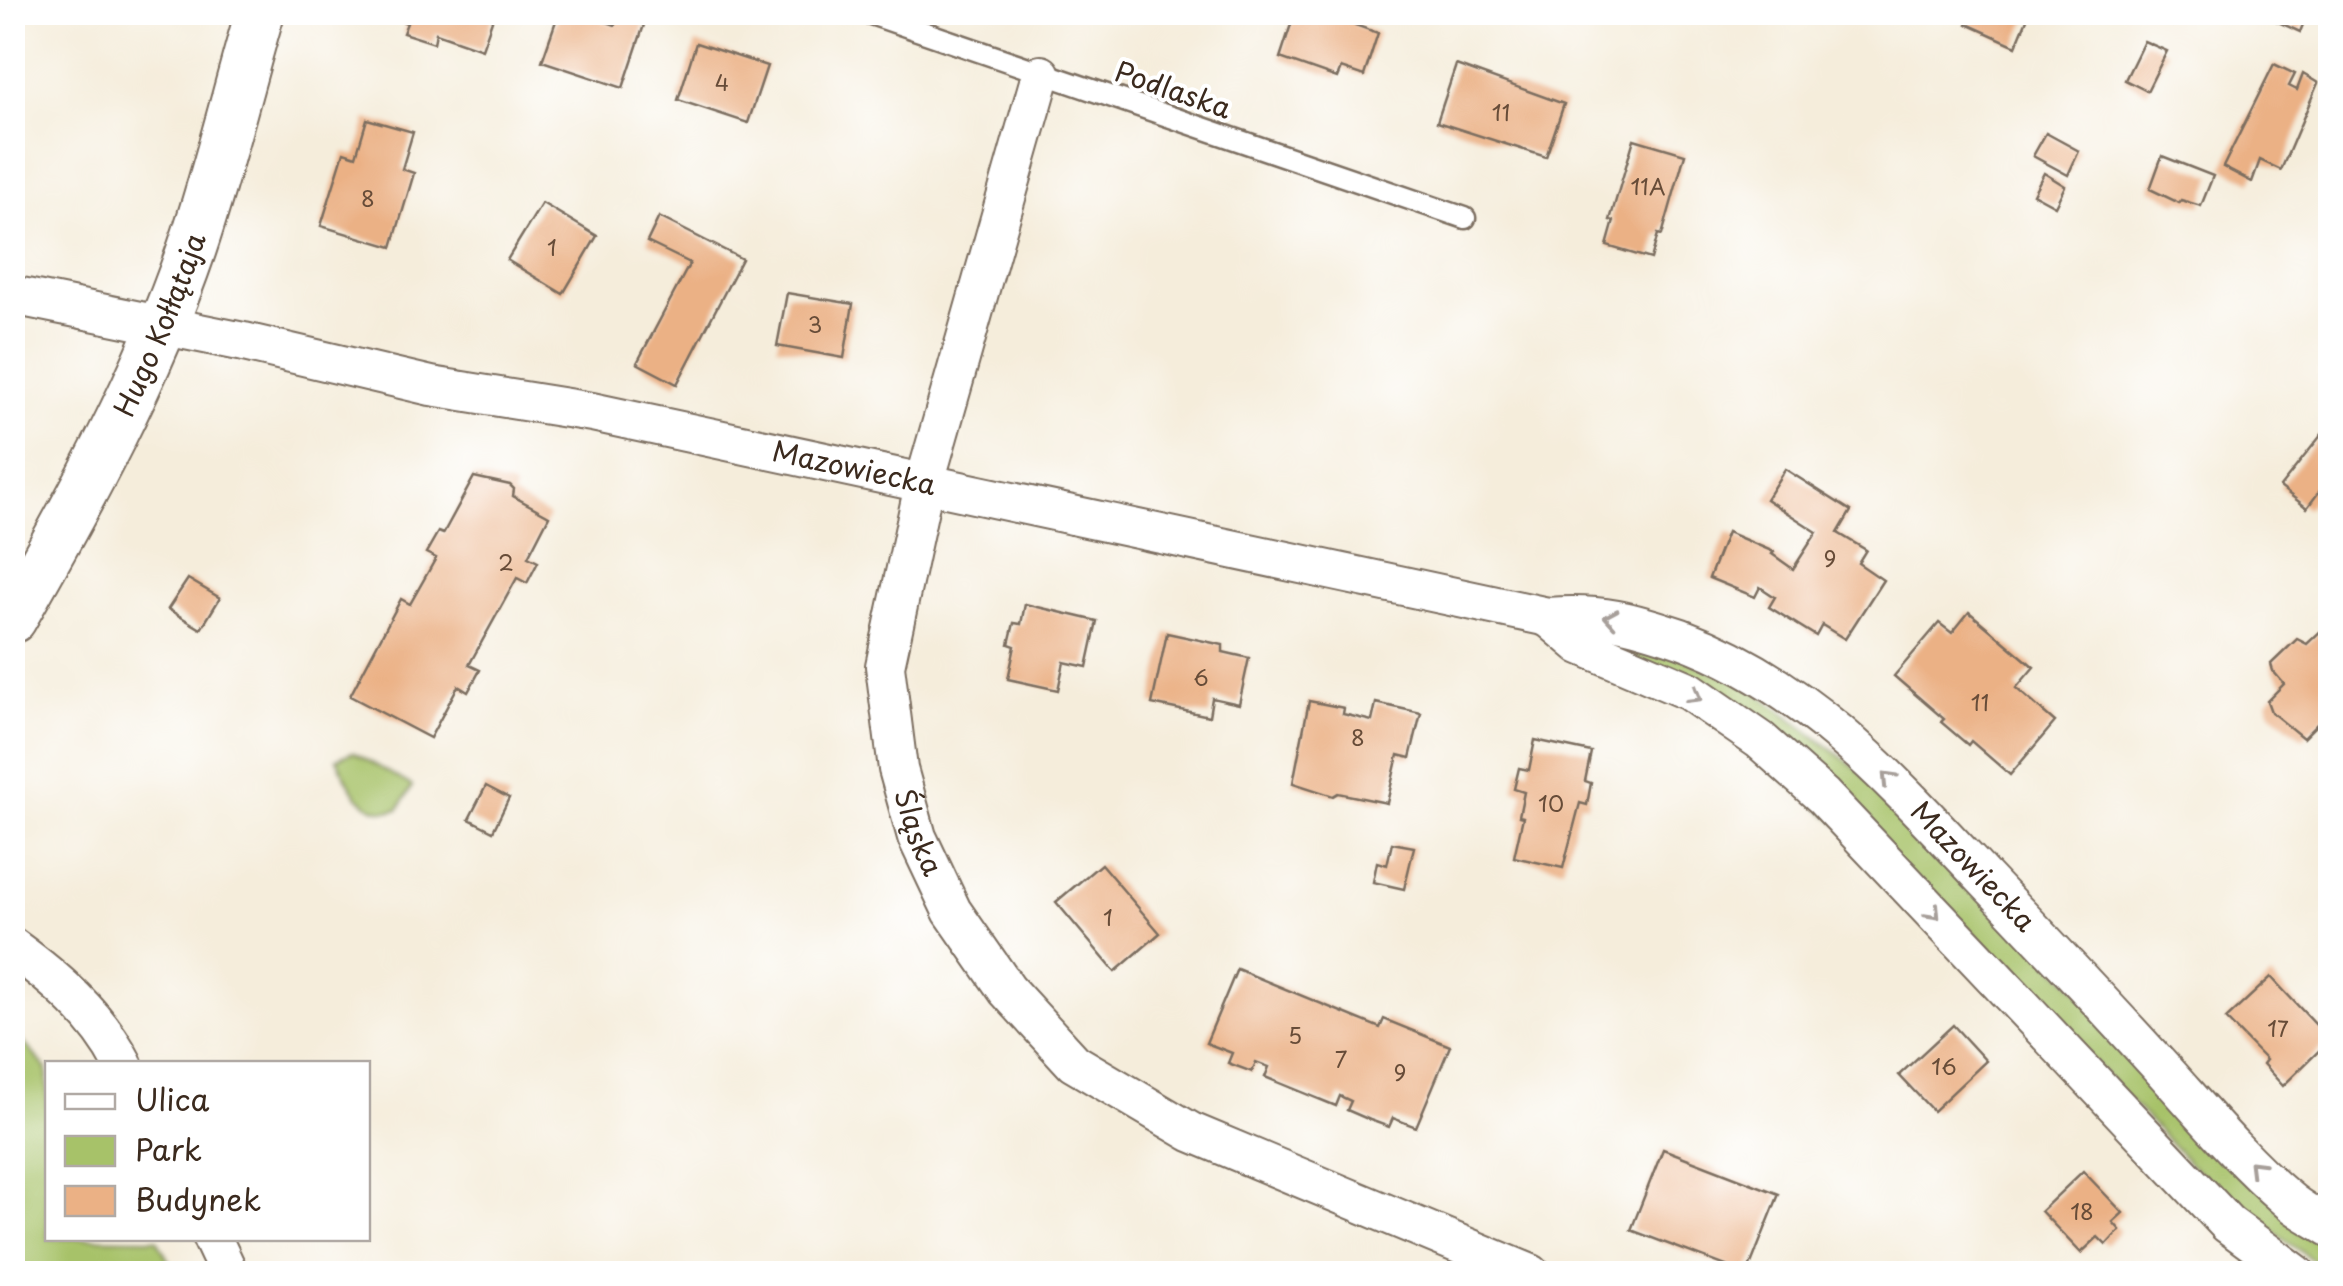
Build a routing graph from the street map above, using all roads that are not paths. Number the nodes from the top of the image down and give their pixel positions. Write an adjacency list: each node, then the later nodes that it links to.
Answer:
1 (260, 12): 6 (street, Hugo Kołłątaja)
2 (865, 12): 3 (lane, Podlaska)
3 (1041, 74): 4 (lane, Podlaska); 7 (street, Śląska)
4 (1465, 218)
5 (12, 295): 6 (street, Mazowiecka)
6 (162, 326): 7 (street, Mazowiecka); 9 (street, Hugo Kołłątaja)
7 (924, 485): 8 (street, Mazowiecka); 15 (street, Śląska)
8 (1548, 618): 12 (street, Mazowiecka, one-way to 8); 16 (street, Mazowiecka, one-way to 16)
9 (12, 619)
10 (12, 946): 11 (street)
11 (122, 1061)
12 (2330, 1228)
13 (213, 1241): 14 (street)
14 (229, 1274)
15 (1531, 1274)
16 (2296, 1274)

